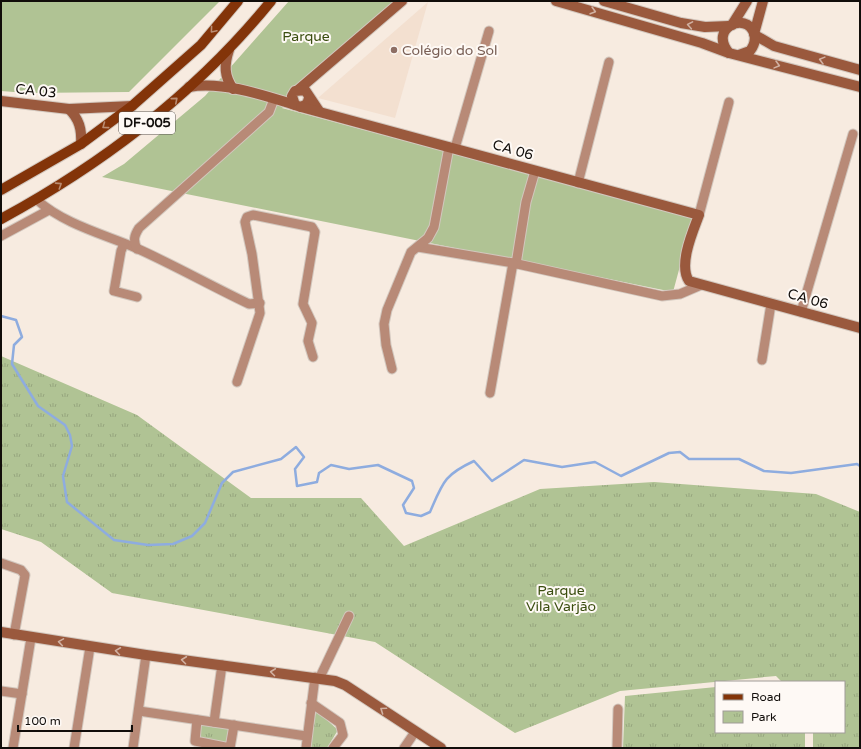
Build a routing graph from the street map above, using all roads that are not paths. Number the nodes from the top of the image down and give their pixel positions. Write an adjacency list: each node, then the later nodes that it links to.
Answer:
1 (238, 1): 24 (main road, DF-005, one-way to 24)
2 (271, 1): 11 (main road, DF-005)
3 (402, 1): 15 (street)
4 (556, 1): 12 (street, one-way to 12)
5 (604, 1): 8 (street, one-way to 5)
6 (747, 1): 8 (street)
7 (763, 1): 10 (street)
8 (730, 25): 10 (street); 12 (street)
9 (489, 31): 30 (street)
10 (754, 35): 12 (street); 14 (street, one-way to 10)
11 (229, 50): 16 (main road, DF-005); 18 (street)
12 (734, 54): 17 (street, one-way to 17)
13 (609, 62): 32 (street)
14 (860, 70)
15 (316, 77): 19 (street); 20 (street)
16 (189, 87): 18 (street, CA 06); 34 (main road, DF-005, one-way to 16)
17 (860, 87)
18 (233, 89): 21 (street, CA 06)
19 (298, 90): 20 (street); 25 (street)
20 (309, 96): 25 (street); 27 (street)
21 (274, 99): 25 (street, CA 06); 41 (street)
22 (1, 102): 26 (street, CA 03)
23 (729, 102): 36 (street)
24 (132, 106): 26 (street, CA 03); 29 (main road, DF-005, one-way to 29)
25 (298, 106): 27 (street, CA 06)
26 (69, 108): 29 (street, CA 03)
27 (319, 111): 30 (street, CA 06)
28 (853, 134): 47 (street)
29 (81, 144): 33 (main road, DF-005)
30 (452, 148): 31 (street, CA 06); 40 (street)
31 (535, 171): 32 (street, CA 06); 42 (street)
32 (578, 183): 36 (street, CA 06)
33 (1, 190)
34 (37, 200): 35 (street); 37 (main road, DF-005)
35 (49, 210): 38 (street); 39 (street)
36 (699, 214): 43 (street, CA 06)
37 (1, 219)
38 (1, 236)
39 (124, 244): 41 (street); 44 (street)
40 (418, 247): 42 (street); 51 (street)
41 (137, 249): 45 (street)
42 (515, 264): 43 (street); 53 (street)
43 (701, 285): 46 (street, CA 06)
44 (138, 297)
45 (260, 303): 49 (street); 52 (street)
46 (771, 304): 47 (street, CA 06); 50 (street)
47 (801, 312): 48 (street, CA 06)
48 (860, 328)
49 (313, 357)
50 (762, 360)
51 (392, 369)
52 (237, 382)
53 (490, 393)
54 (1, 564): 57 (street)
55 (349, 616): 62 (street)
56 (1, 632): 57 (street)
57 (14, 635): 58 (street)
58 (31, 638): 59 (street, one-way to 58); 64 (street)
59 (90, 647): 60 (street, one-way to 59); 74 (street)
60 (146, 655): 61 (street, one-way to 60); 67 (street)
61 (222, 665): 62 (street, one-way to 61); 69 (street)
62 (315, 677): 65 (street); 71 (street, one-way to 62)
63 (1, 691): 64 (street)
64 (22, 694): 73 (street)
65 (311, 703): 72 (street); 78 (street)
66 (618, 709): 81 (street)
67 (139, 711): 68 (street); 75 (street)
68 (197, 720): 69 (street); 76 (street)
69 (214, 722): 70 (street)
70 (234, 725): 72 (street); 76 (street)
71 (415, 732): 79 (street); 80 (street)
72 (306, 736): 77 (street)
73 (13, 748)
74 (74, 748)
75 (133, 748)
76 (230, 748)
77 (306, 748)
78 (334, 748)
79 (404, 748)
80 (441, 748)
81 (617, 748)

